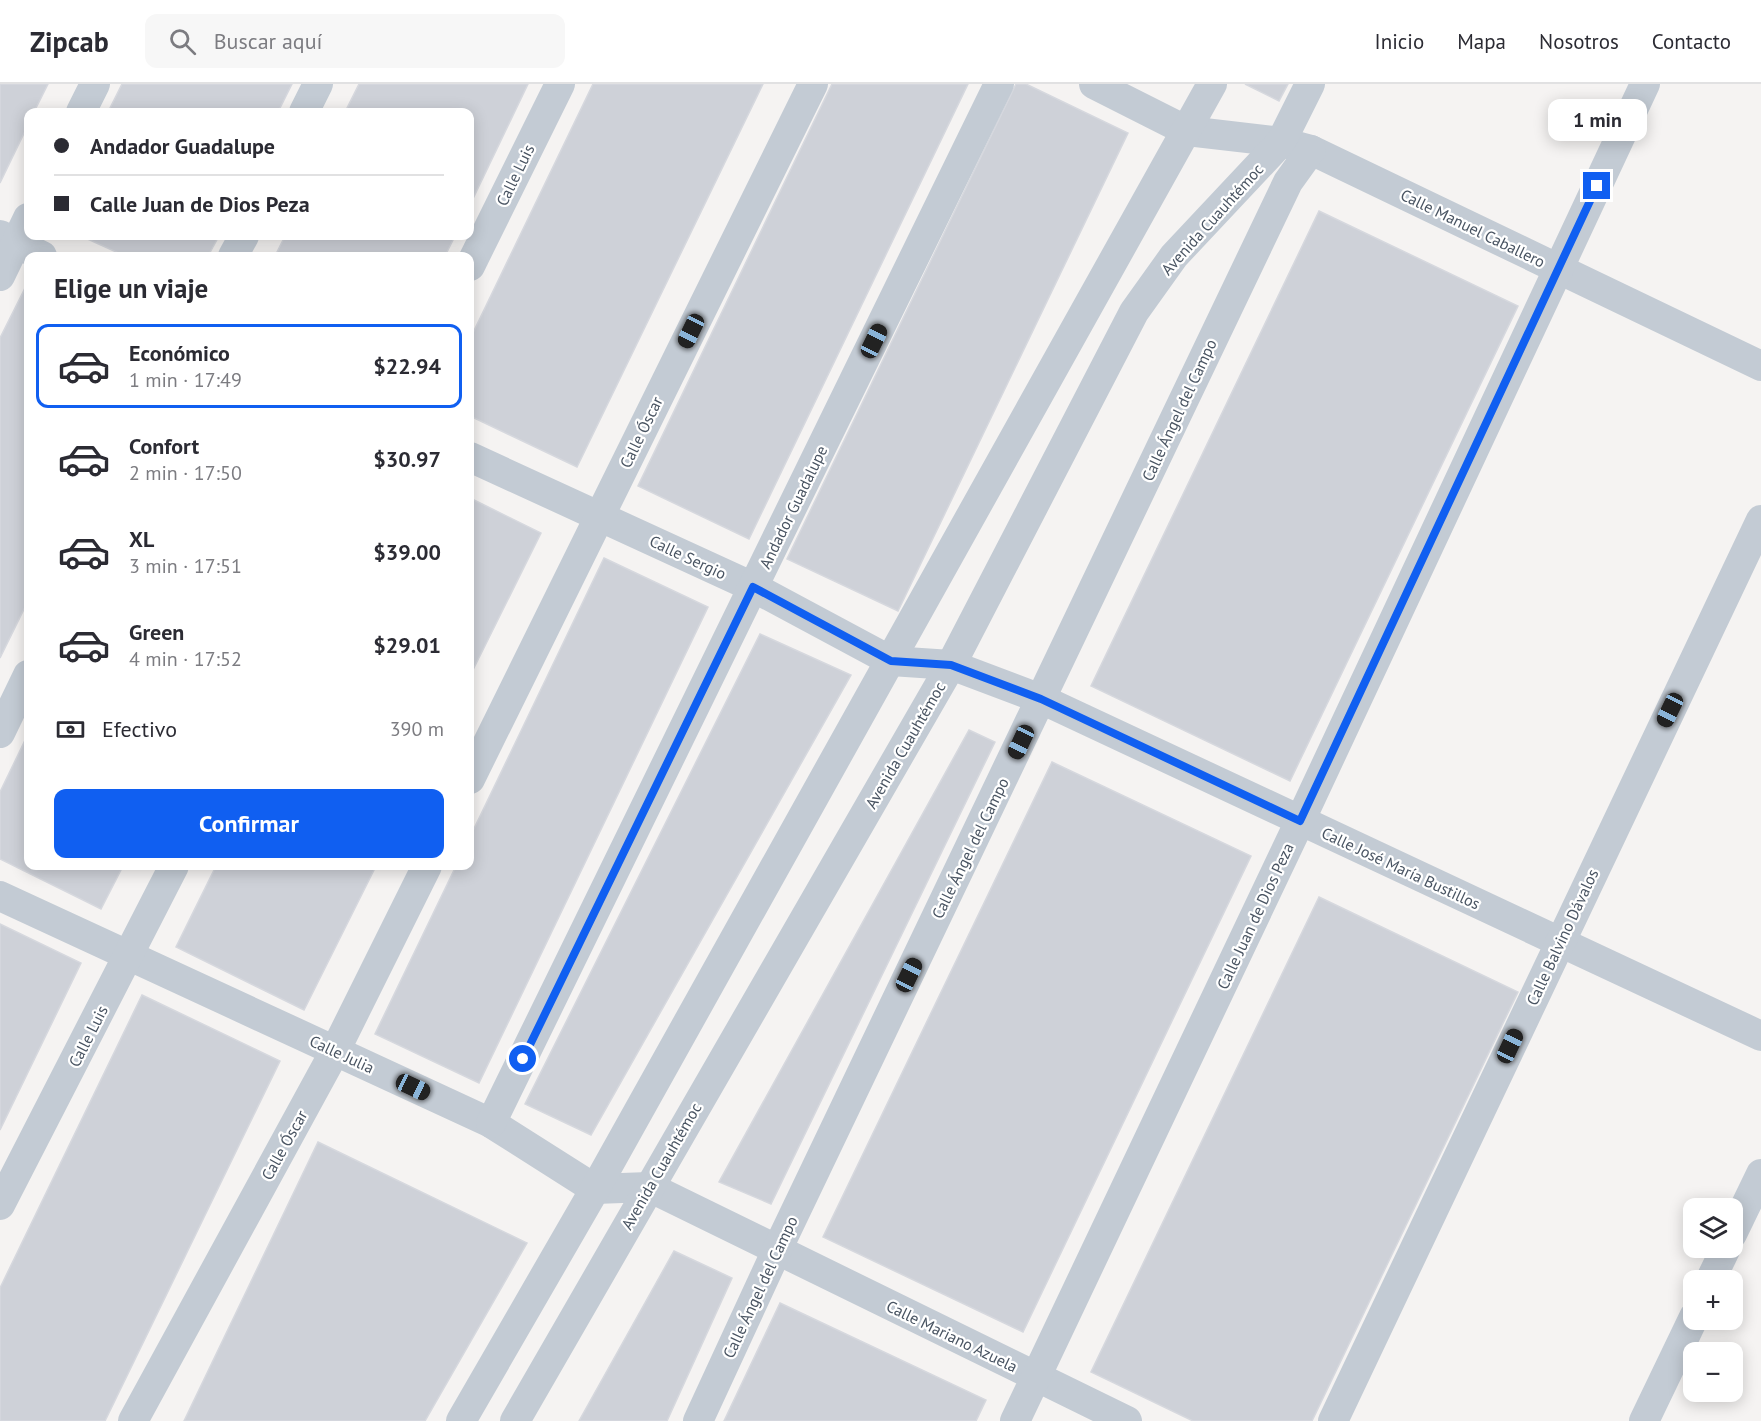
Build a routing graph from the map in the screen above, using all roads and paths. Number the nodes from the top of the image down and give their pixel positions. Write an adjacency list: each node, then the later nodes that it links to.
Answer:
1 (94, 84): 10 (street)
2 (318, 84): 11 (street)
3 (560, 84): 16 (street, Calle Luis)
4 (813, 84): 21 (street, Calle Óscar)
5 (999, 84): 23 (street, Andador Guadalupe)
6 (1094, 84): 12 (street)
7 (1212, 84): 12 (street)
8 (1310, 84): 13 (street, Avenida Cuauhtémoc)
9 (1645, 84): 17 (street, Calle Juan de Dios Peza)
10 (83, 108)
11 (306, 108)
12 (1187, 131): 13 (street, Calle Manuel Caballero); 24 (street)
13 (1281, 142): 14 (street, Calle Manuel Caballero); 25 (street, Avenida Cuauhtémoc)
14 (1311, 150): 17 (street, Calle Manuel Caballero); 27 (street, Calle Ángel del Campo)
15 (22, 239): 18 (street)
16 (474, 258)
17 (1558, 268): 19 (street, Calle Manuel Caballero); 30 (street, Calle Juan de Dios Peza)
18 (0, 276)
19 (1761, 366)
20 (474, 459): 21 (street, Calle Sergio)
21 (599, 516): 23 (street, Calle Sergio); 29 (street, Calle Óscar)
22 (1761, 520): 34 (street, Calle Balvino Dávalos)
23 (753, 587): 24 (street, Calle Sergio); 38 (street, Andador Guadalupe)
24 (891, 661): 25 (street, Calle Sergio); 41 (street)
25 (951, 665): 27 (street, Calle Sergio); 40 (street, Avenida Cuauhtémoc)
26 (24, 683): 28 (street)
27 (1041, 699): 30 (street, Calle José María Bustillos); 44 (street, Calle Ángel del Campo)
28 (0, 734)
29 (474, 771)
30 (1300, 821): 34 (street, Calle José María Bustillos); 46 (street, Calle Juan de Dios Peza)
31 (172, 870): 35 (street, Calle Luis)
32 (425, 870): 37 (street, Calle Óscar)
33 (0, 896): 35 (street, Calle Julia)
34 (1560, 941): 36 (street, Calle José María Bustillos); 53 (street, Calle Balvino Dávalos)
35 (129, 956): 37 (street, Calle Julia); 42 (street, Calle Luis)
36 (1761, 1036)
37 (335, 1051): 38 (street, Calle Julia); 47 (street, Calle Óscar)
38 (491, 1123): 41 (street, Calle Julia)
39 (1761, 1174): 43 (street)
40 (649, 1187): 41 (street); 44 (street); 49 (street, Avenida Cuauhtémoc)
41 (595, 1189): 48 (street)
42 (0, 1205)
43 (1743, 1211)
44 (777, 1250): 46 (street, Calle Mariano Azuela); 50 (street, Calle Ángel del Campo)
45 (1688, 1330): 54 (street)
46 (1036, 1377): 51 (street, Calle Juan de Dios Peza); 52 (street, Calle Mariano Azuela)
47 (133, 1421)
48 (461, 1421)
49 (515, 1421)
50 (698, 1421)
51 (1015, 1421)
52 (1127, 1421)
53 (1333, 1421)
54 (1644, 1421)

